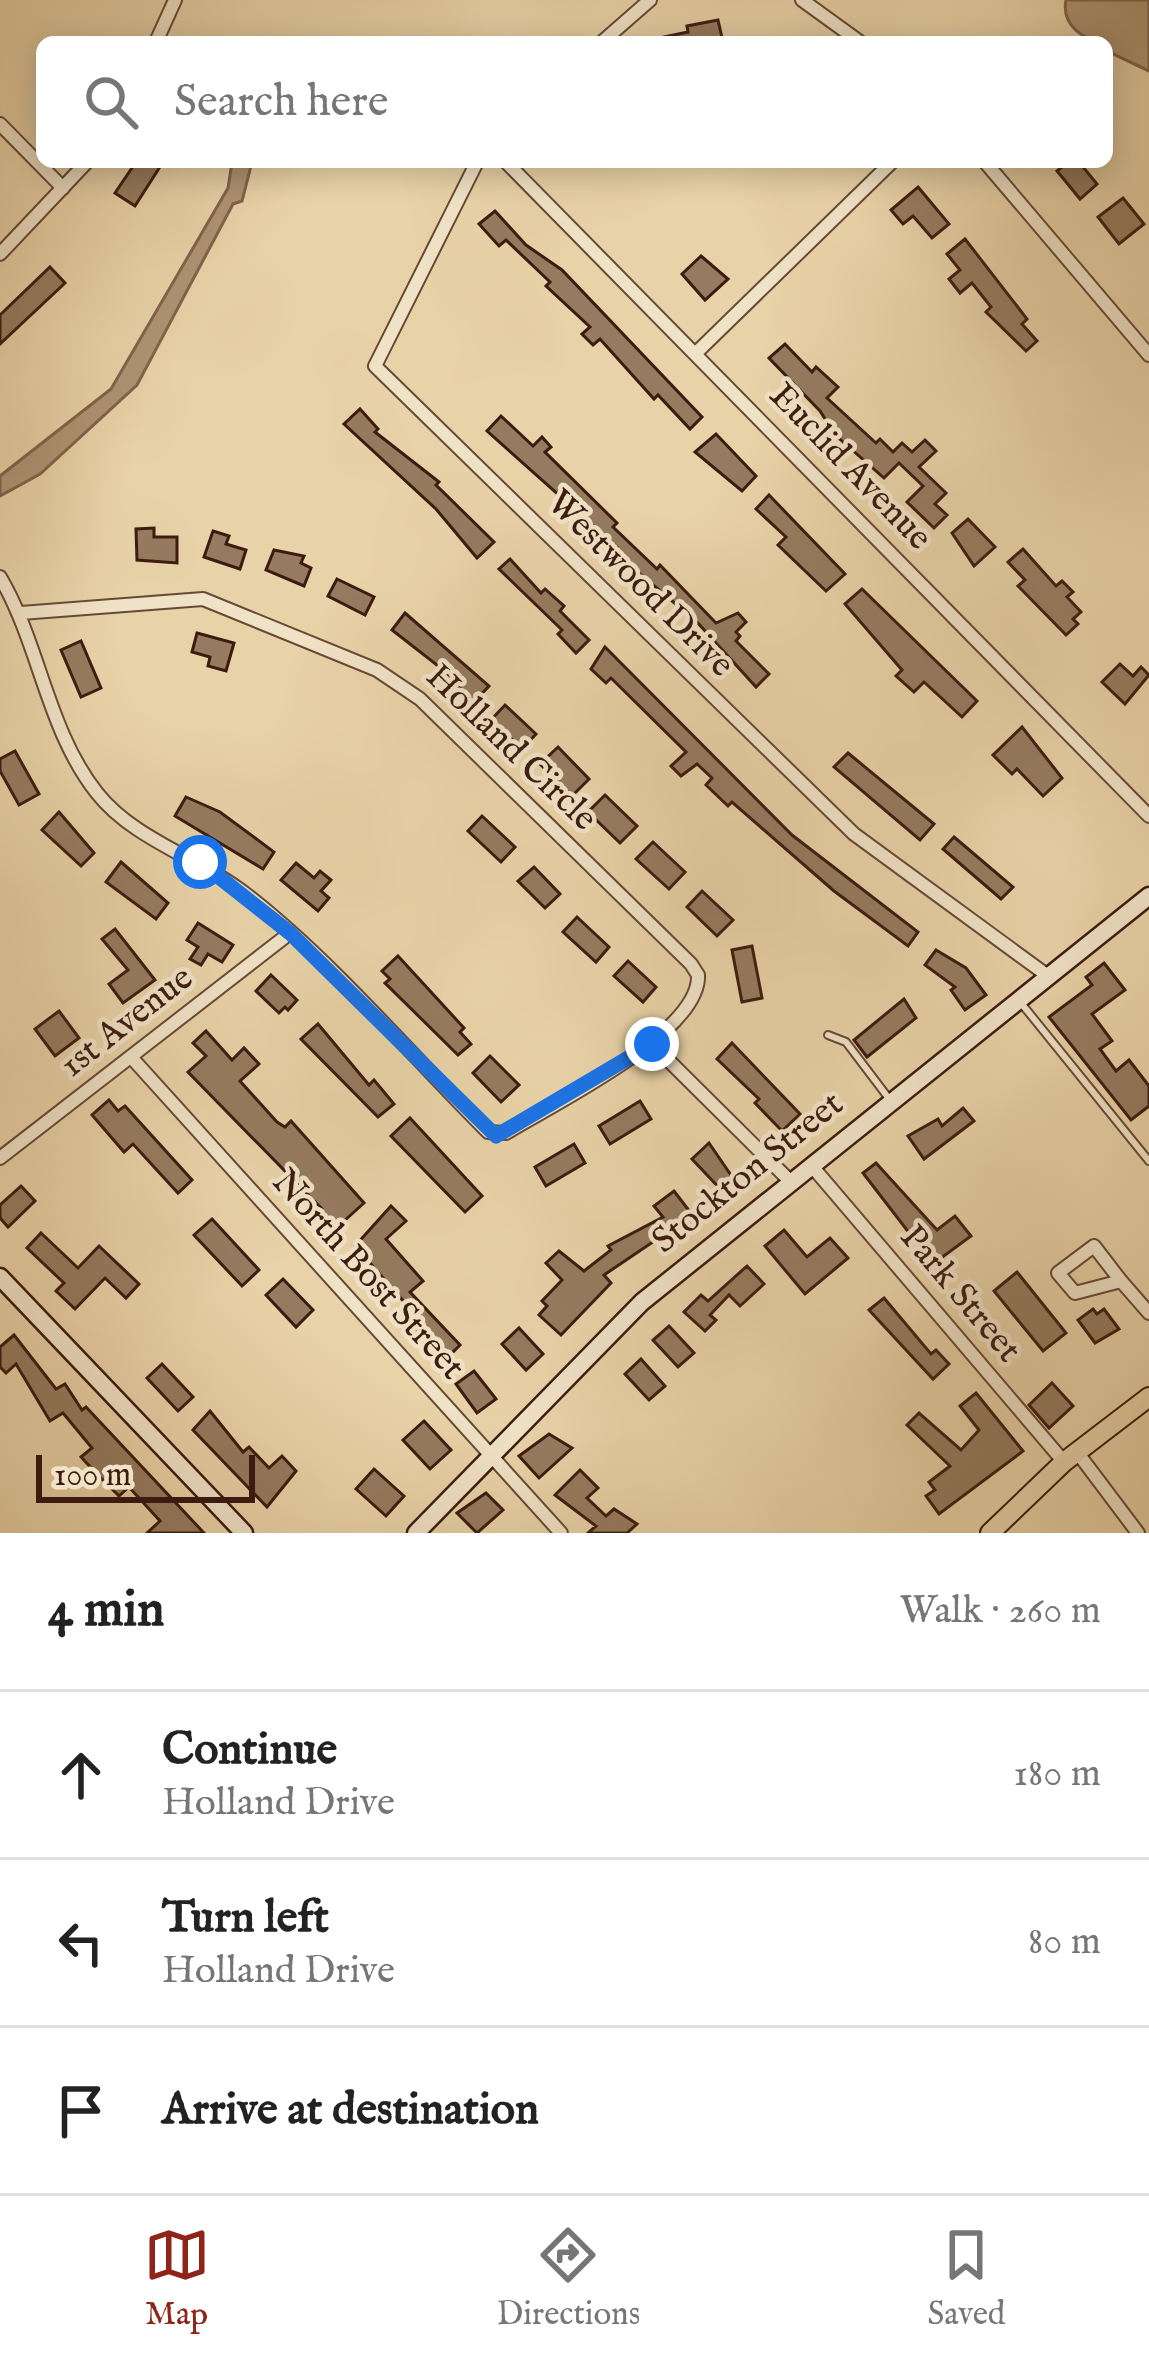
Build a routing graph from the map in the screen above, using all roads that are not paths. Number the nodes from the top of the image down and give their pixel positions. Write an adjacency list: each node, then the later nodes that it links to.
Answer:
1 (175, 0): 4 (street)
2 (650, 0): 5 (street)
3 (802, 0): 6 (street)
4 (159, 36)
5 (609, 36)
6 (852, 36)
7 (0, 124): 8 (street)
8 (36, 161)
9 (43, 168): 15 (street)
10 (81, 168): 15 (street)
11 (474, 168): 24 (street, Westwood Drive)
12 (512, 168): 17 (street, Euclid Avenue)
13 (886, 168): 17 (street)
14 (991, 168): 18 (street)
15 (63, 188): 16 (street)
16 (0, 254)
17 (696, 353): 21 (street, Euclid Avenue)
18 (1149, 355)
19 (0, 577): 20 (street)
20 (21, 613): 23 (street); 27 (street, Holland Circle)
21 (1149, 817)
22 (1149, 896): 24 (street, Stockton Street)
23 (290, 933): 27 (street, Holland Circle); 28 (street, 1st Avenue)
24 (1048, 976): 25 (street, Stockton Street)
25 (1018, 1000): 29 (street, Stockton Street); 31 (lane)
26 (828, 1035): 29 (lane)
27 (652, 1044): 33 (street)
28 (131, 1057): 30 (street, 1st Avenue); 38 (street, North Bost Street)
29 (891, 1102): 32 (street, Stockton Street)
30 (0, 1158)
31 (1149, 1161)
32 (811, 1165): 33 (street, Stockton Street); 39 (street, Park Street)
33 (790, 1181): 38 (street, Stockton Street)
34 (0, 1277): 40 (street)
35 (1121, 1281): 35 (street); 36 (street)
36 (1149, 1313)
37 (1149, 1397): 39 (main road)
38 (490, 1457): 41 (street, Stockton Street); 42 (street, North Bost Street)
39 (1071, 1457): 43 (main road); 44 (street, Park Street)
40 (244, 1533)
41 (416, 1533)
42 (561, 1533)
43 (990, 1533)
44 (1138, 1533)

